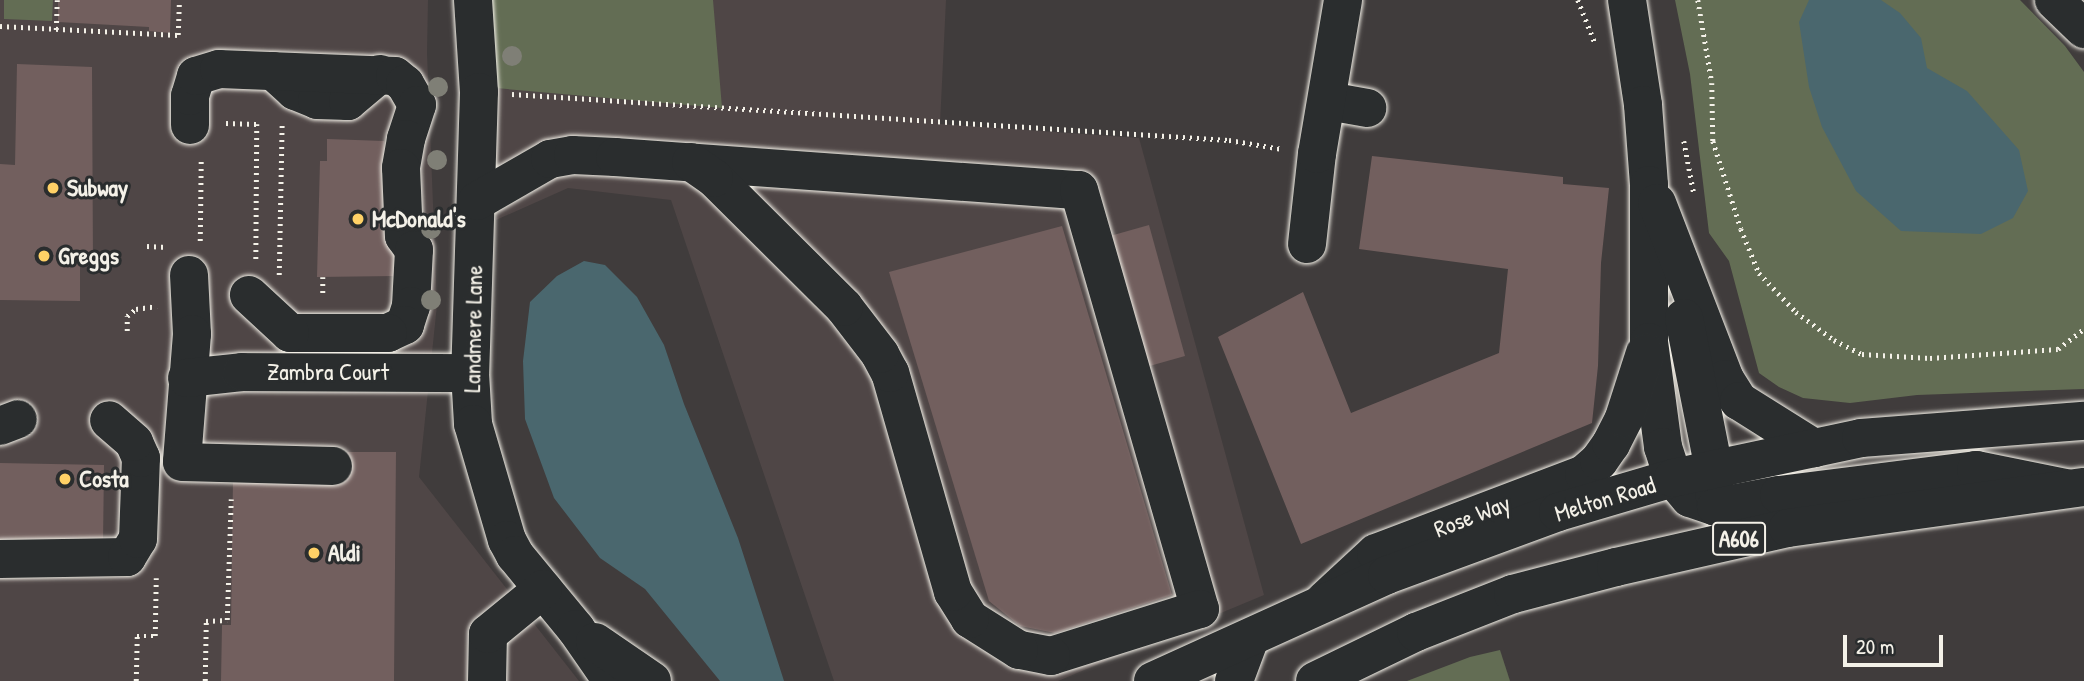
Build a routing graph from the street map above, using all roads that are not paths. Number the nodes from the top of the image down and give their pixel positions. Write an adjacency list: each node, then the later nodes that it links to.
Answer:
1 (473, 0): 13 (street, Landmere Lane)
2 (1343, 0): 8 (street)
3 (1612, 0): 7 (street, Rose Way)
4 (1627, 0): 7 (street, Rose Way)
5 (2054, 0): 6 (street)
6 (2084, 29)
7 (1635, 38): 12 (street, Rose Way)
8 (1328, 101): 9 (street); 15 (street)
9 (1367, 108)
10 (202, 131): 17 (street)
11 (691, 162): 11 (street); 13 (street)
12 (1649, 185): 14 (street, Rose Way); 18 (street, Rose Way)
13 (477, 201): 19 (street, Landmere Lane)
14 (1670, 236): 23 (street, Rose Way); 25 (street, Rose Way)
15 (1307, 244)
16 (189, 257): 20 (street)
17 (252, 281)
18 (1649, 342): 26 (street, Rose Way); 32 (street, Rose Way)
19 (470, 373): 20 (street, Zambra Court); 31 (street, Landmere Lane)
20 (187, 378): 24 (street)
21 (109, 419): 30 (street)
22 (2084, 421): 23 (street, Melton Road)
23 (1814, 448): 25 (street, Melton Road)
24 (332, 466)
25 (1714, 470): 26 (street, Melton Road); 28 (street, Rose Way)
26 (1673, 478): 28 (street, Rose Way); 32 (street, Melton Road)
27 (2078, 488): 28 (street); 29 (street, A606)
28 (1716, 507): 29 (street, Rose Way)
29 (1706, 546): 35 (street, A606)
30 (0, 559)
31 (543, 589): 33 (street, Landmere Lane); 36 (street)
32 (1315, 608): 34 (street, Melton Road)
33 (576, 629): 37 (street, Landmere Lane); 38 (street, Landmere Lane)
34 (1250, 638): 39 (street, Melton Road); 40 (street)
35 (1356, 670): 41 (street, A606)
36 (487, 681)
37 (612, 681)
38 (652, 681)
39 (1153, 681)
40 (1234, 681)
41 (1315, 681)

